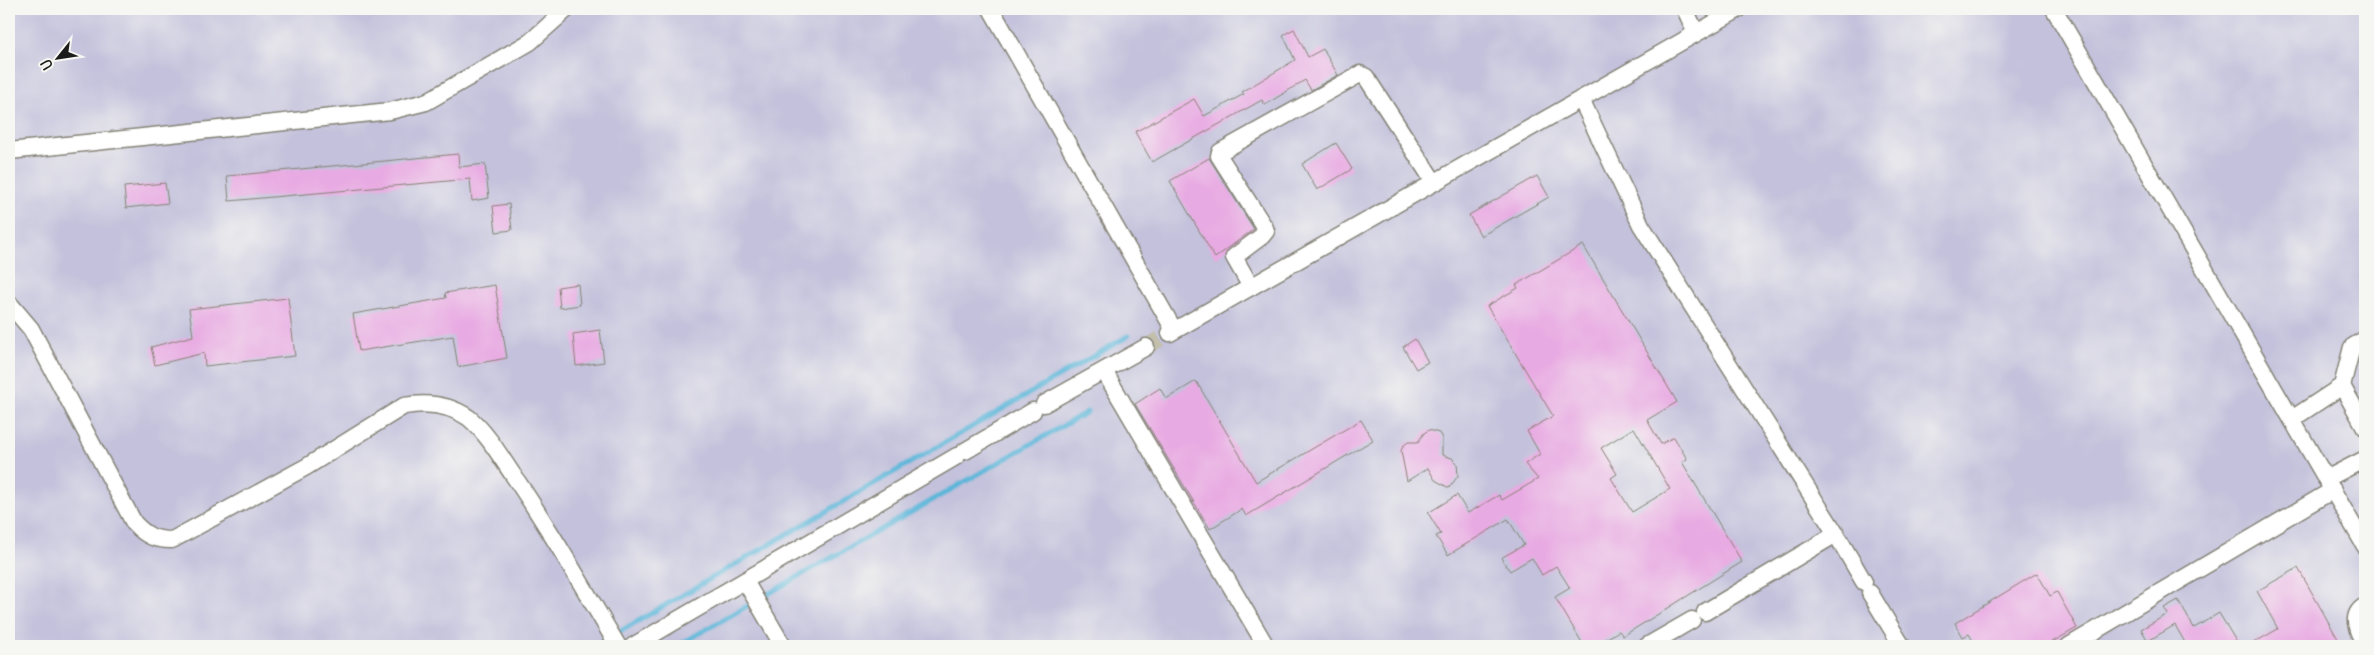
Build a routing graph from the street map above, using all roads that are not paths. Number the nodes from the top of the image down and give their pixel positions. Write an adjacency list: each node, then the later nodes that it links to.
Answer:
1 (568, 9): 8 (lane)
2 (991, 9): 10 (lane)
3 (1686, 9): 6 (lane)
4 (1738, 9): 6 (lane)
5 (2054, 9): 16 (lane)
6 (1696, 33): 7 (lane)
7 (1581, 99): 9 (lane); 20 (lane)
8 (9, 151)
9 (1434, 182): 10 (lane); 10 (lane)
10 (1251, 287)
11 (9, 303): 24 (lane)
12 (2365, 339): 15 (lane)
13 (1146, 347): 14 (lane)
14 (1104, 370): 22 (lane); 27 (lane)
15 (2342, 386): 16 (lane); 17 (lane)
16 (2292, 419): 19 (lane)
17 (2365, 427)
18 (2365, 459): 19 (lane)
19 (2330, 485): 21 (lane); 30 (lane)
20 (1836, 534): 28 (lane); 29 (lane)
21 (2365, 546)
22 (745, 580): 25 (lane); 26 (lane)
23 (2365, 606): 31 (lane)
24 (618, 646)
25 (633, 646)
26 (783, 646)
27 (1266, 646)
28 (1647, 646)
29 (1902, 646)
30 (2070, 646)
31 (2365, 646)

